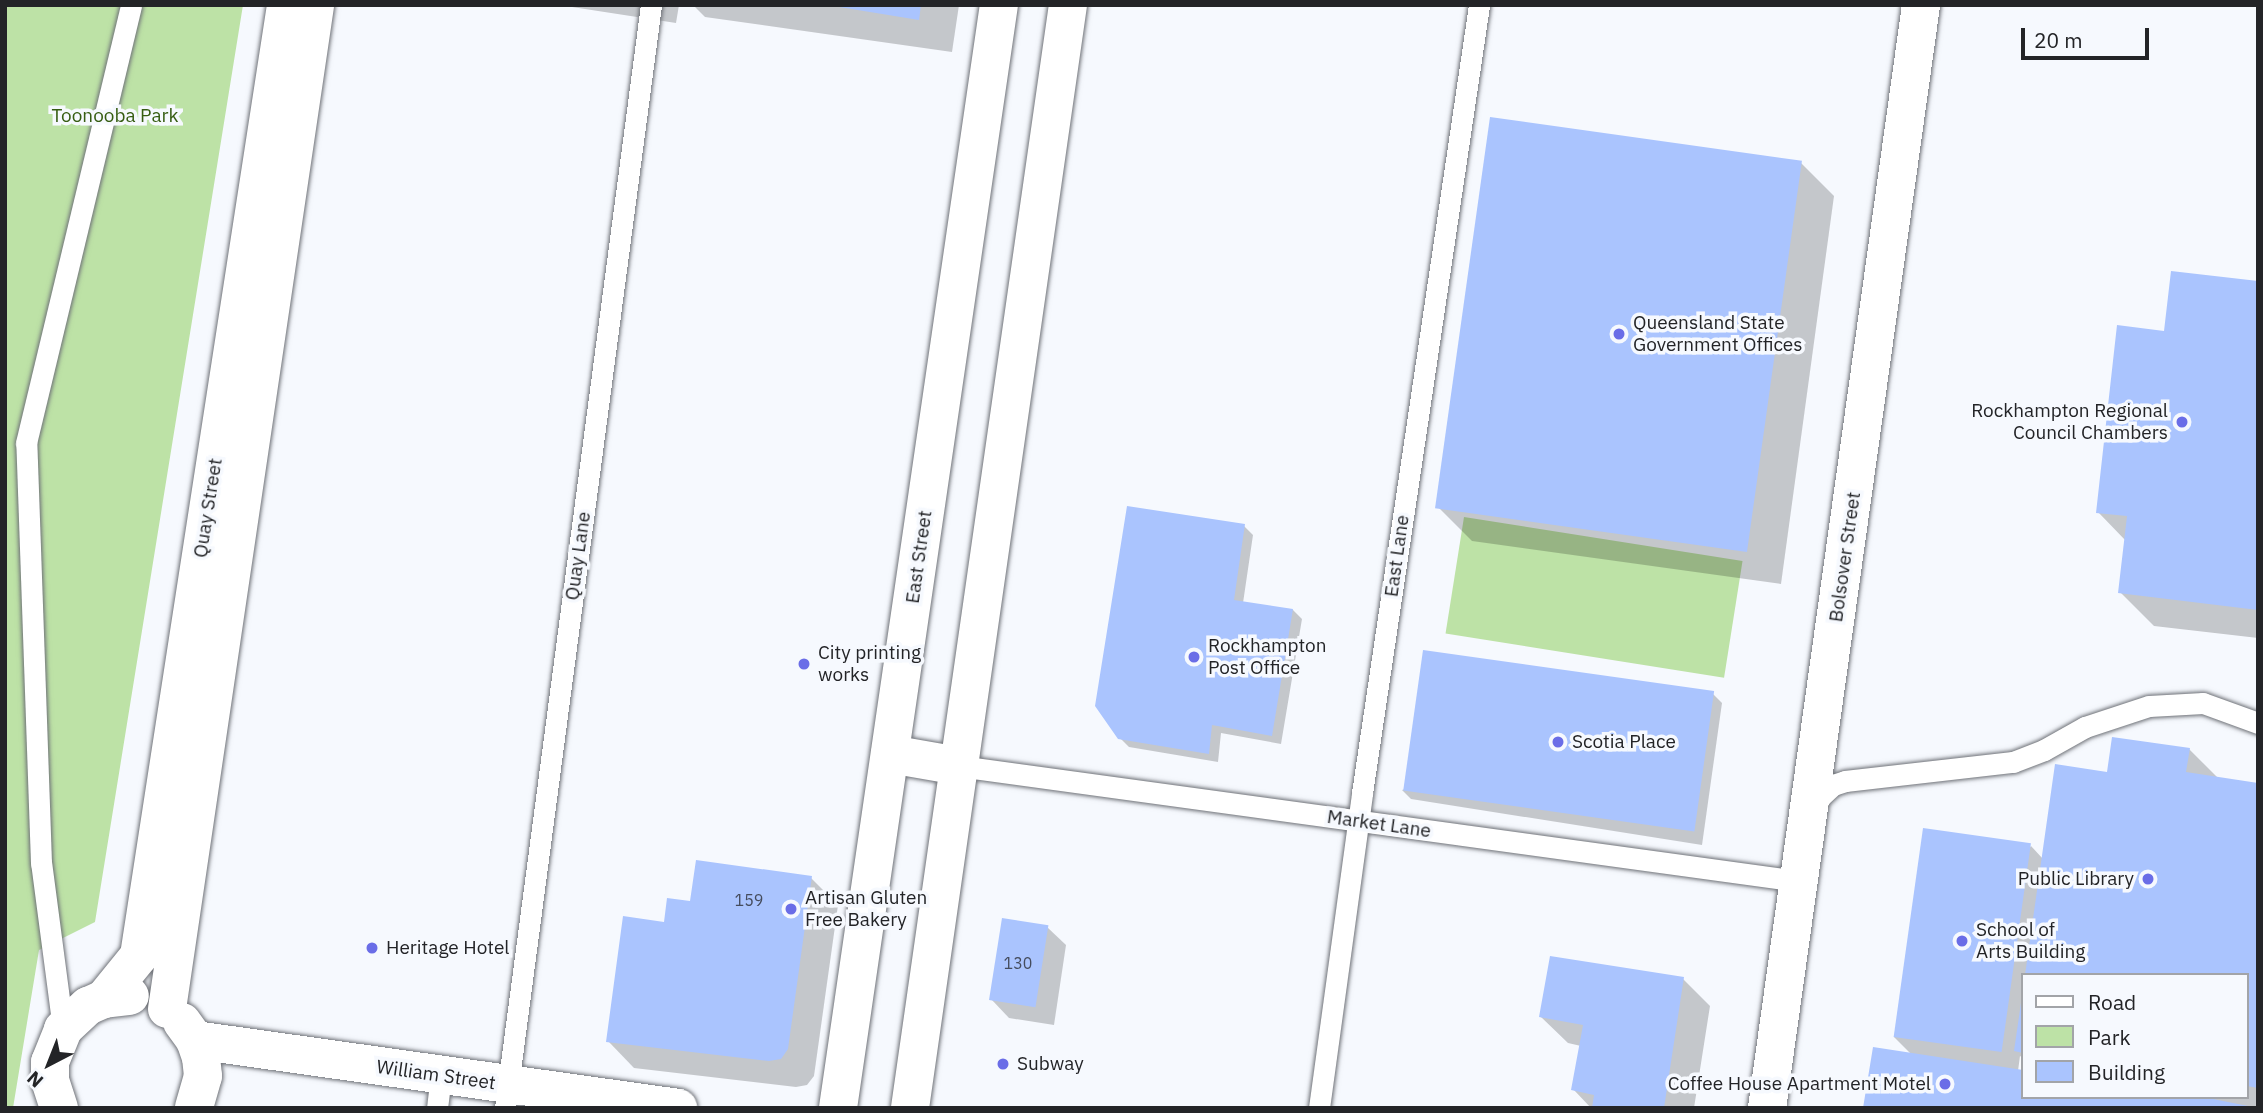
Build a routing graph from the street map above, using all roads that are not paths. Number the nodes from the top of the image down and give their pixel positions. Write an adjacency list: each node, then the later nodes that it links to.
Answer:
1 (131, 5): 17 (lane)
2 (286, 5): 15 (street, Quay Street)
3 (315, 5): 16 (street, Quay Street)
4 (651, 5): 20 (lane, Quay Lane)
5 (999, 5): 10 (street, East Street)
6 (1068, 5): 11 (street)
7 (1479, 5): 12 (lane, East Lane)
8 (1921, 5): 13 (street, Bolsover Street)
9 (2258, 723): 13 (lane)
10 (890, 754): 11 (street); 24 (street, East Street)
11 (959, 766): 12 (lane, Market Lane); 25 (street)
12 (1360, 821): 14 (lane, Market Lane); 26 (lane, East Lane)
13 (1807, 821): 14 (street, Bolsover Street)
14 (1799, 881): 27 (street, Bolsover Street)
15 (104, 999): 16 (street, Quay Street); 17 (street, Quay Street)
16 (167, 1009): 18 (street, Quay Street)
17 (63, 1029): 21 (street, Quay Street)
18 (195, 1040): 19 (street, William Street); 22 (street, Quay Street)
19 (439, 1091): 20 (street, William Street)
20 (507, 1097): 23 (street, William Street)
21 (59, 1108)
22 (194, 1108)
23 (678, 1108)
24 (838, 1108)
25 (910, 1108)
26 (1319, 1108)
27 (1767, 1108)

